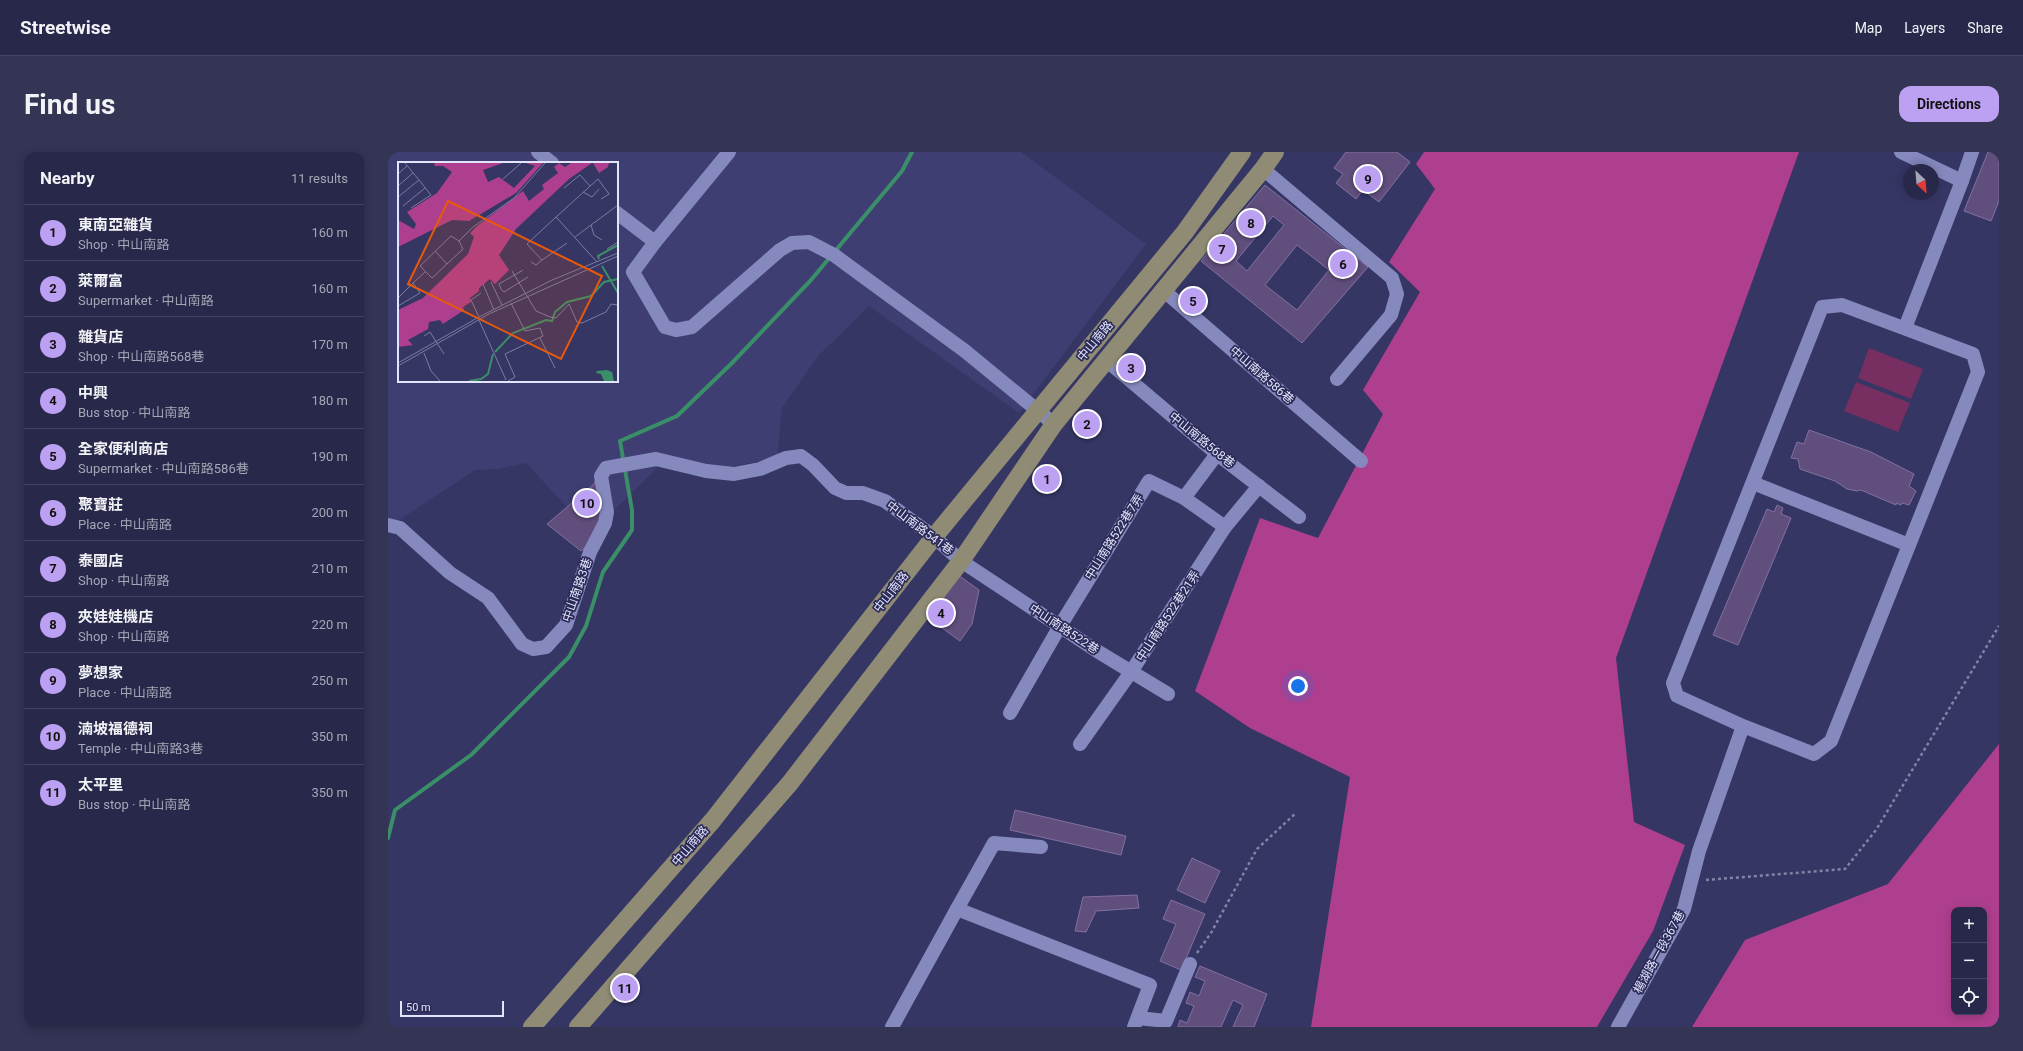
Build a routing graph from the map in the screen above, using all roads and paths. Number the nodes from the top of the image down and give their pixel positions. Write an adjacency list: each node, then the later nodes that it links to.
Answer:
1 (538, 152): 7 (street)
2 (729, 152): 11 (street)
3 (1242, 152): 16 (main road, 中山南路)
4 (1901, 152): 9 (street)
5 (1972, 152): 9 (street)
6 (1272, 153): 8 (main road, 中山南路)
7 (551, 162)
8 (1263, 169): 12 (main road, 中山南路); 15 (street)
9 (1962, 181): 13 (street)
10 (618, 214): 11 (street)
11 (655, 242): 16 (street)
12 (1163, 290): 14 (main road, 中山南路); 20 (street, 中山南路586巷)
13 (1905, 328): 21 (street); 28 (street)
14 (1106, 360): 17 (main road, 中山南路); 18 (street, 中山南路568巷)
15 (1337, 379)
16 (1038, 409): 17 (street); 27 (main road, 中山南路)
17 (1054, 424): 29 (main road, 中山南路)
18 (1217, 454): 22 (street, 中山南路568巷); 23 (street)
19 (656, 459): 25 (street, 中山南路3巷); 27 (street, 中山南路541巷)
20 (1360, 461)
21 (1753, 483): 28 (street); 35 (street)
22 (1259, 486): 24 (street, 中山南路568巷); 26 (street, 中山南路522巷21弄)
23 (1184, 498): 26 (street); 30 (street, 中山南路522巷7弄)
24 (1299, 517)
25 (388, 525)
26 (1225, 527): 32 (street, 中山南路522巷21弄)
27 (934, 537): 29 (street, 中山南路541巷); 43 (main road, 中山南路)
28 (1909, 545): 35 (street)
29 (961, 560): 30 (street, 中山南路522巷); 44 (main road, 中山南路)
30 (1060, 626): 32 (street, 中山南路522巷); 34 (street)
31 (1999, 626): 39 (path)
32 (1131, 672): 33 (street, 中山南路522巷); 36 (street, 中山南路522巷21弄)
33 (1168, 694)
34 (1010, 713)
35 (1743, 726): 39 (street, 楊湖路一段367巷)
36 (1080, 744)
37 (1296, 813): 41 (path)
38 (1041, 847): 40 (street)
39 (1691, 881): 46 (street, 楊湖路一段367巷)
40 (957, 909): 42 (street); 45 (street)
41 (1190, 964): 42 (street)
42 (1136, 1022)
43 (532, 1027)
44 (578, 1027)
45 (892, 1027)
46 (1618, 1027)

